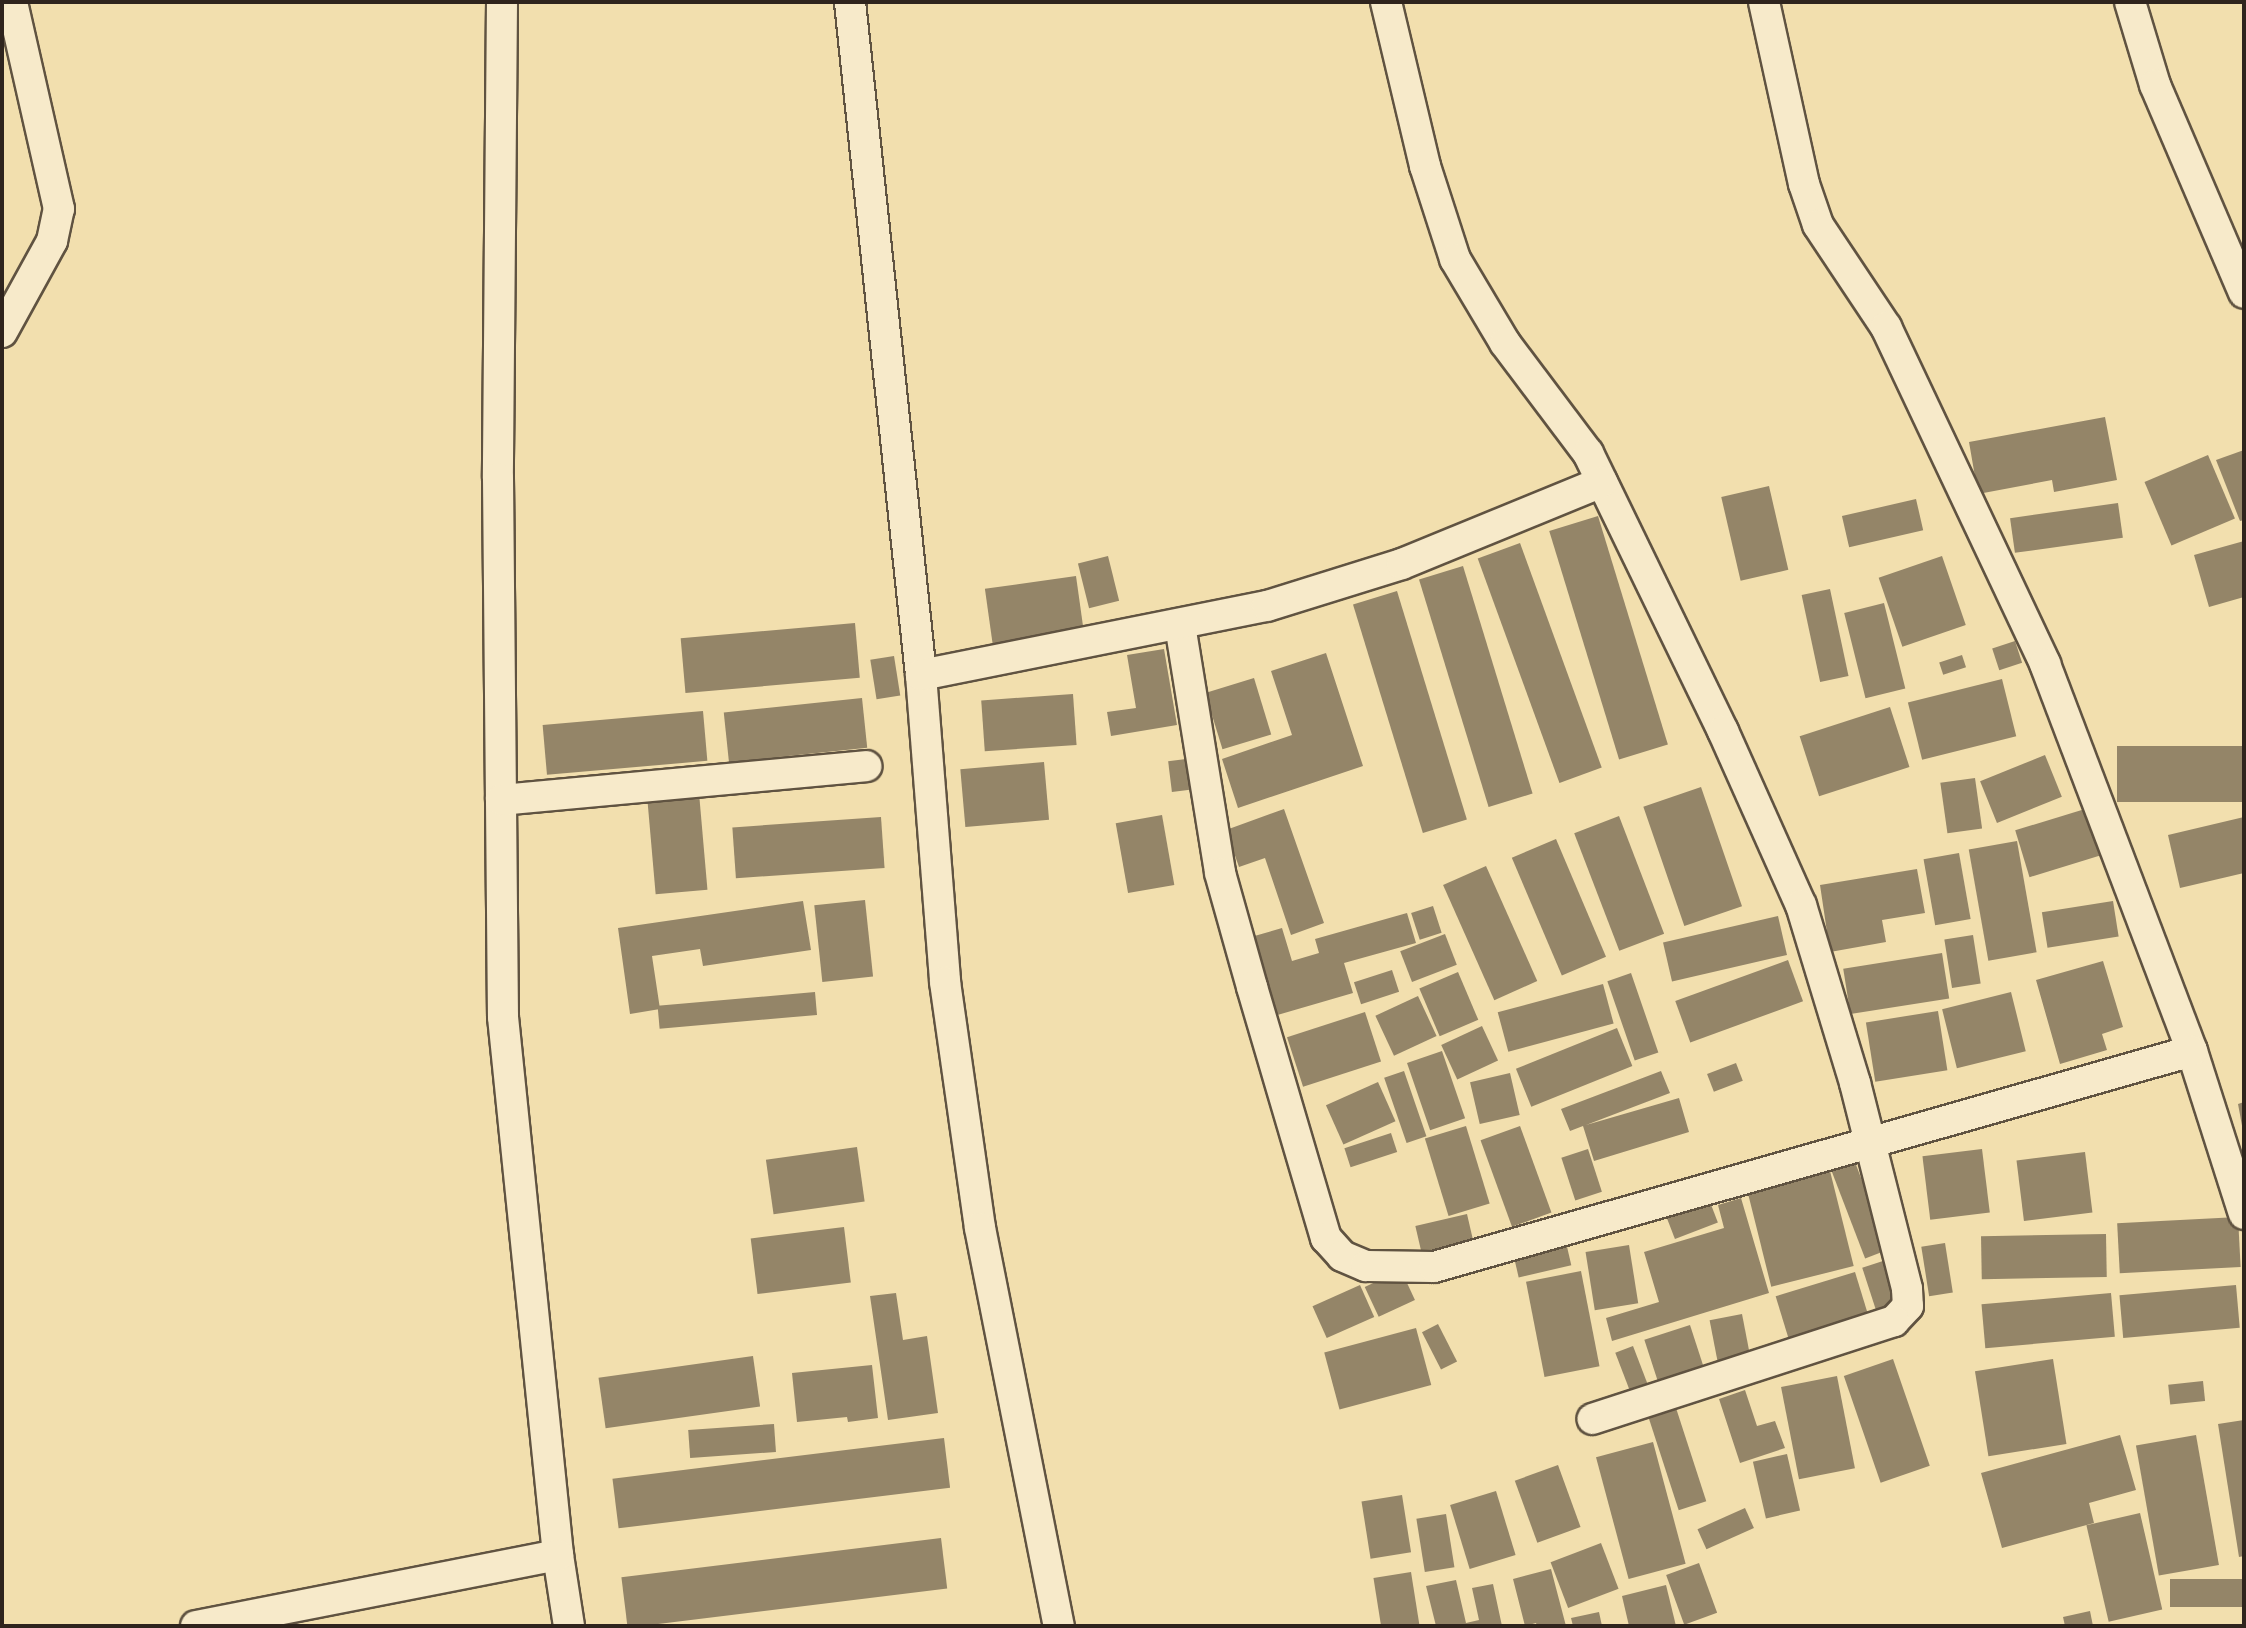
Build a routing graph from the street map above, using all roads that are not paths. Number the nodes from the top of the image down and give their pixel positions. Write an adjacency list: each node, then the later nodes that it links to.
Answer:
1 (12, 2): 8 (street)
2 (502, 2): 13 (street)
3 (850, 2): 11 (street)
4 (1386, 2): 9 (street)
5 (1764, 2): 14 (street)
6 (2130, 2): 7 (street)
7 (2244, 293)
8 (2, 332)
9 (1602, 482): 10 (street); 15 (street)
10 (1180, 625): 11 (street); 15 (street)
11 (921, 675): 21 (street)
12 (866, 766): 13 (street)
13 (501, 800): 18 (street)
14 (2192, 1051): 15 (street); 16 (street)
15 (1868, 1142): 17 (street)
16 (2244, 1213)
17 (1593, 1419)
18 (558, 1555): 19 (street); 20 (street)
19 (196, 1626)
20 (569, 1626)
21 (1059, 1626)

